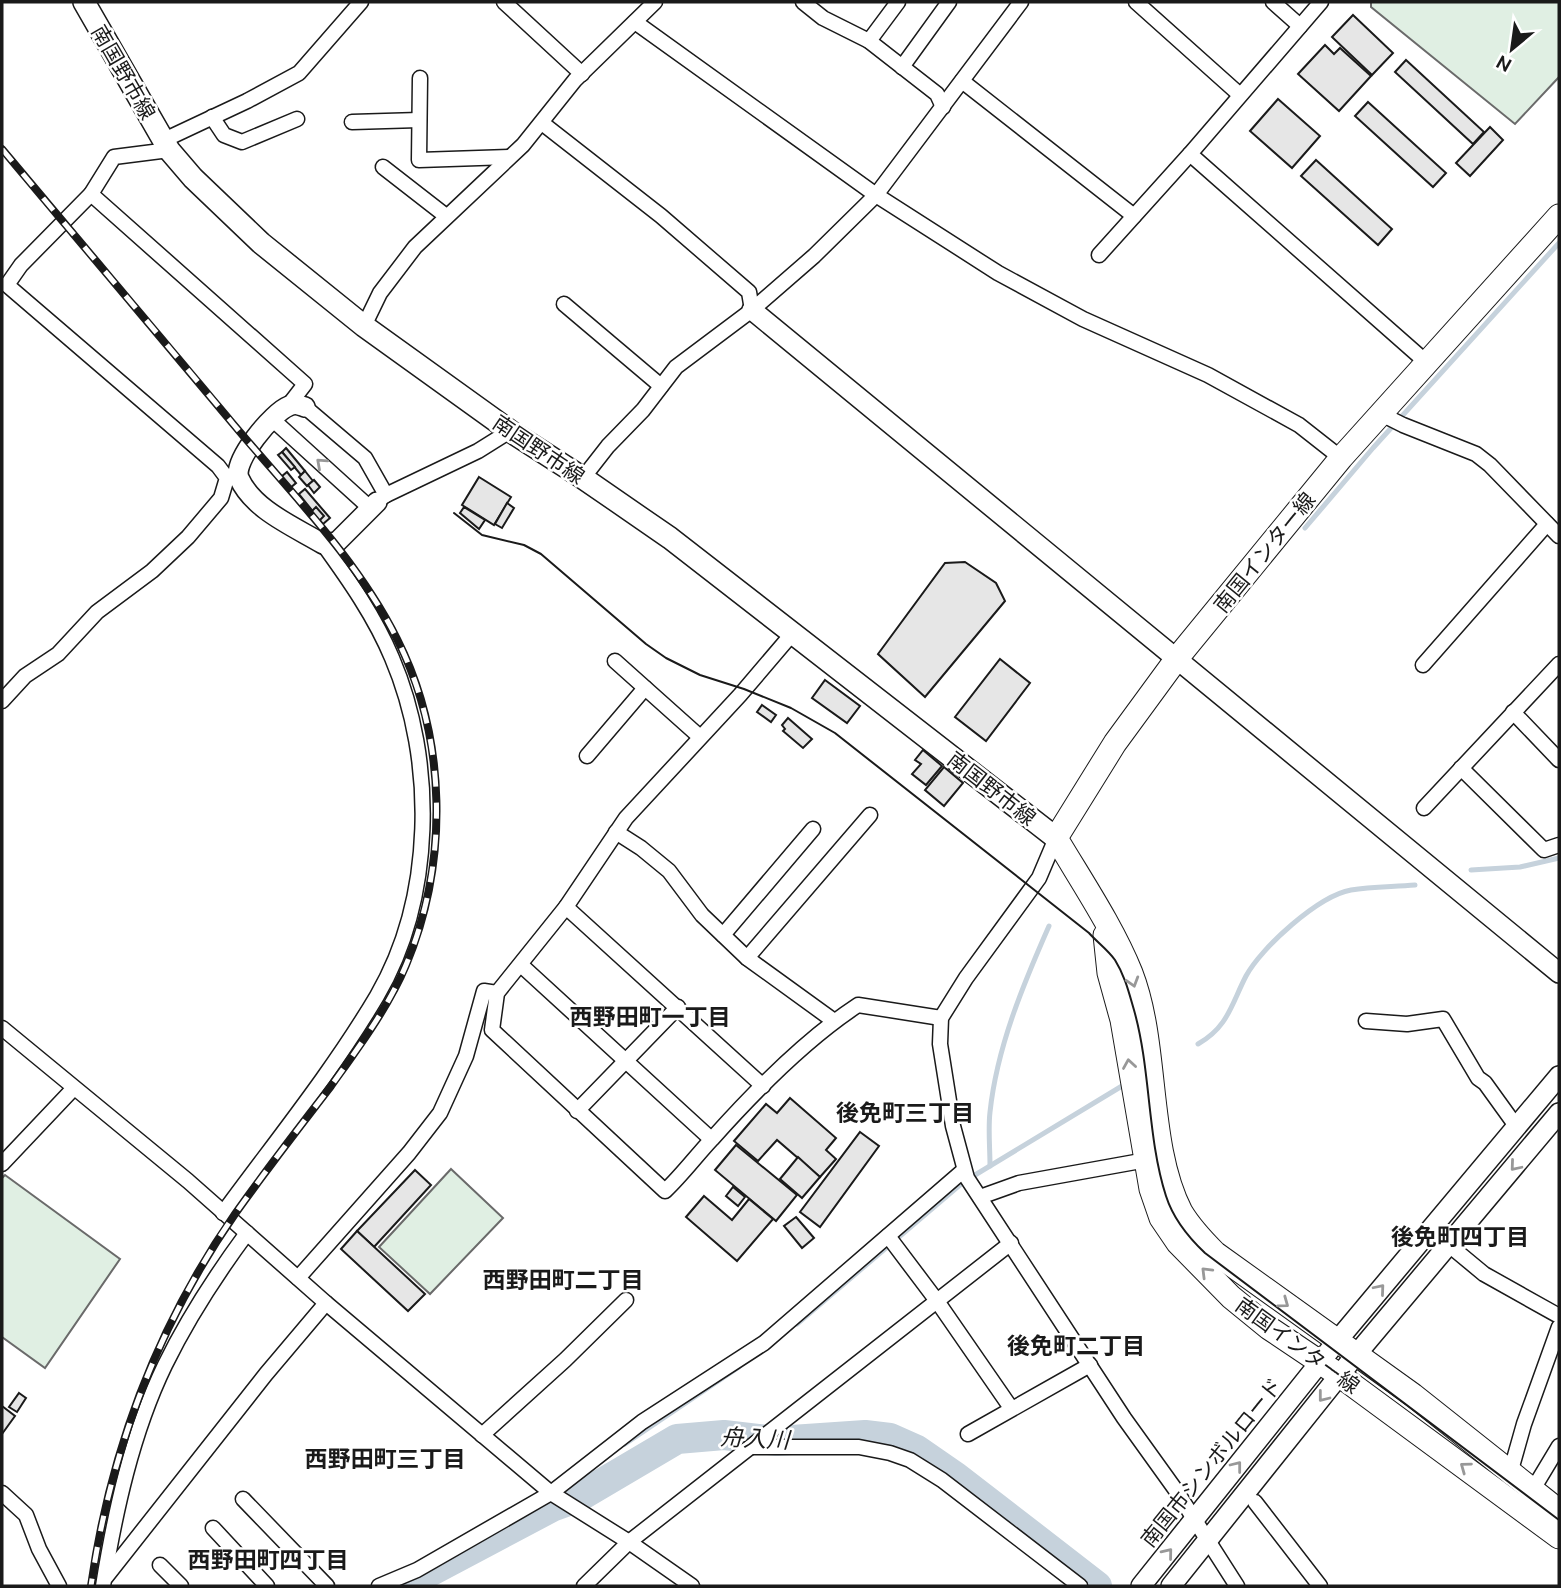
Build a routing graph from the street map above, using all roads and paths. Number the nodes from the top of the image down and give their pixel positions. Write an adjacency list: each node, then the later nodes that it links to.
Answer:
1 (84, 2): 26 (main road, 南国野市線)
2 (361, 2): 21 (street)
3 (504, 2): 16 (street)
4 (654, 2): 12 (street)
5 (803, 2): 14 (street)
6 (898, 2): 14 (street)
7 (949, 2): 15 (street)
8 (1021, 2): 18 (street)
9 (1136, 2): 19 (street)
10 (1273, 2): 13 (street)
11 (1321, 2): 13 (street)
12 (635, 22): 16 (street); 31 (street)
13 (1300, 26): 19 (street)
14 (869, 41): 15 (street)
15 (902, 67): 20 (street)
16 (582, 74): 25 (street)
17 (420, 78): 23 (street)
18 (962, 81): 20 (street); 33 (street)
19 (1240, 95): 27 (street)
20 (943, 107): 31 (street)
21 (212, 117): 22 (street); 26 (street)
22 (297, 119)
23 (419, 120): 24 (street); 28 (street)
24 (352, 122)
25 (542, 123): 28 (street); 38 (street)
26 (167, 145): 30 (street); 39 (main road, 南国野市線)
27 (1190, 153): 33 (street); 40 (street)
28 (509, 157): 32 (street)
29 (383, 167): 32 (street)
30 (91, 194): 36 (street); 42 (street)
31 (876, 195): 38 (street); 46 (street)
32 (446, 216): 39 (street)
33 (1134, 216): 35 (street)
34 (1559, 216): 40 (main road, 南国インター線)
35 (1099, 255)
36 (4, 283): 47 (street)
37 (564, 303): 41 (street)
38 (752, 310): 41 (street); 54 (street)
39 (364, 326): 45 (main road, 南国野市線)
40 (1426, 362): 43 (main road, 南国インター線)
41 (661, 386): 48 (street)
42 (296, 407): 44 (street); 49 (street)
43 (1381, 414): 46 (main road, 南国インター線); 50 (street)
44 (272, 419): 47 (street); 49 (street, one-way to 44)
45 (510, 430): 48 (main road, 南国野市線); 49 (street)
46 (1341, 458): 54 (main road, 南国インター線)
47 (233, 477): 52 (street); 59 (street)
48 (583, 478): 53 (main road, 南国野市線)
49 (377, 502): 52 (street)
50 (1547, 524): 51 (street); 57 (street)
51 (1559, 536)
52 (323, 544): 94 (street)
53 (792, 634): 61 (street); 69 (main road, 南国野市線)
54 (1178, 657): 69 (main road, 南国インター線); 75 (street)
55 (615, 661): 58 (street)
56 (1559, 664): 60 (street)
57 (1423, 665)
58 (645, 688): 61 (street); 62 (street)
59 (2, 701)
60 (1513, 712): 63 (street); 64 (street)
61 (700, 737): 68 (street)
62 (587, 756)
63 (1559, 760)
64 (1461, 768): 65 (street); 70 (street)
65 (1424, 808)
66 (870, 815): 73 (street)
67 (813, 829): 72 (street)
68 (616, 832): 71 (street); 72 (street)
69 (1056, 838): 78 (street); 90 (main road, 南国インター線)
70 (1559, 845)
71 (566, 907): 74 (street); 77 (street)
72 (723, 935): 73 (street)
73 (747, 957): 79 (street)
74 (521, 965): 76 (street); 82 (street)
75 (1559, 973)
76 (497, 993): 86 (street); 99 (street)
77 (678, 1007): 82 (street); 84 (street)
78 (941, 1018): 79 (street); 92 (street)
79 (834, 1021): 84 (street)
80 (1366, 1021): 88 (street)
81 (2, 1028): 85 (street)
82 (626, 1060): 86 (street); 89 (street)
83 (1559, 1076): 88 (street, 南国市シンボルロード)
84 (763, 1086): 89 (street)
85 (73, 1089): 91 (street); 94 (street)
86 (577, 1111): 89 (street)
87 (1559, 1113): 98 (street, 南国市シンボルロード, one-way to 98)
88 (1516, 1126): 105 (street, 南国市シンボルロード, one-way to 88)
89 (711, 1139)
90 (1154, 1158): 93 (street); 105 (main road, 南国インター線, one-way to 105); 108 (main road, 南国インター線, one-way to 90)
91 (2, 1164)
92 (964, 1170): 93 (street); 96 (street)
93 (980, 1197): 97 (street)
94 (223, 1213): 95 (street)
95 (247, 1233): 99 (street); 126 (street)
96 (888, 1236): 101 (street); 117 (street)
97 (1011, 1243): 101 (street); 107 (street)
98 (1449, 1245): 103 (street); 106 (street, 南国市シンボルロード)
99 (298, 1278): 102 (street)
100 (626, 1300): 111 (street)
101 (937, 1301): 109 (street); 112 (street)
102 (326, 1303): 111 (street); 126 (street)
103 (1559, 1316)
104 (1559, 1328): 114 (street)
105 (1337, 1341): 106 (main road, 南国インター線); 108 (street, 南国市シンボルロード)
106 (1356, 1355): 108 (street, 南国市シンボルロード); 114 (main road, 南国インター線)
107 (1090, 1365): 109 (street); 120 (street)
108 (1330, 1369): 114 (main road, 南国インター線, one-way to 108); 120 (street, 南国市シンボルロード, one-way to 108); 123 (street, 南国市シンボルロード, one-way to 123)
109 (1011, 1408): 110 (street)
110 (968, 1434)
111 (482, 1435): 117 (street)
112 (753, 1445): 124 (street); 134 (street)
113 (1559, 1446): 114 (street)
114 (1516, 1492): 119 (main road, 南国インター線); 122 (main road, 南国インター線)
115 (2, 1493): 127 (street)
116 (243, 1499): 130 (street)
117 (562, 1500): 124 (street); 131 (street)
118 (1255, 1502): 138 (street)
119 (1559, 1511)
120 (1195, 1519): 123 (street); 135 (street, 南国市シンボルロード, one-way to 120)
121 (213, 1528): 129 (street)
122 (1559, 1537)
123 (1208, 1540): 136 (street, 南国市シンボルロード); 137 (street)
124 (629, 1542): 132 (street); 133 (street)
125 (160, 1565): 128 (street)
126 (102, 1584)
127 (59, 1586)
128 (181, 1586)
129 (267, 1586)
130 (327, 1586)
131 (379, 1586)
132 (584, 1586)
133 (692, 1586)
134 (1080, 1586)
135 (1140, 1586)
136 (1171, 1586)
137 (1237, 1586)
138 (1320, 1586)

